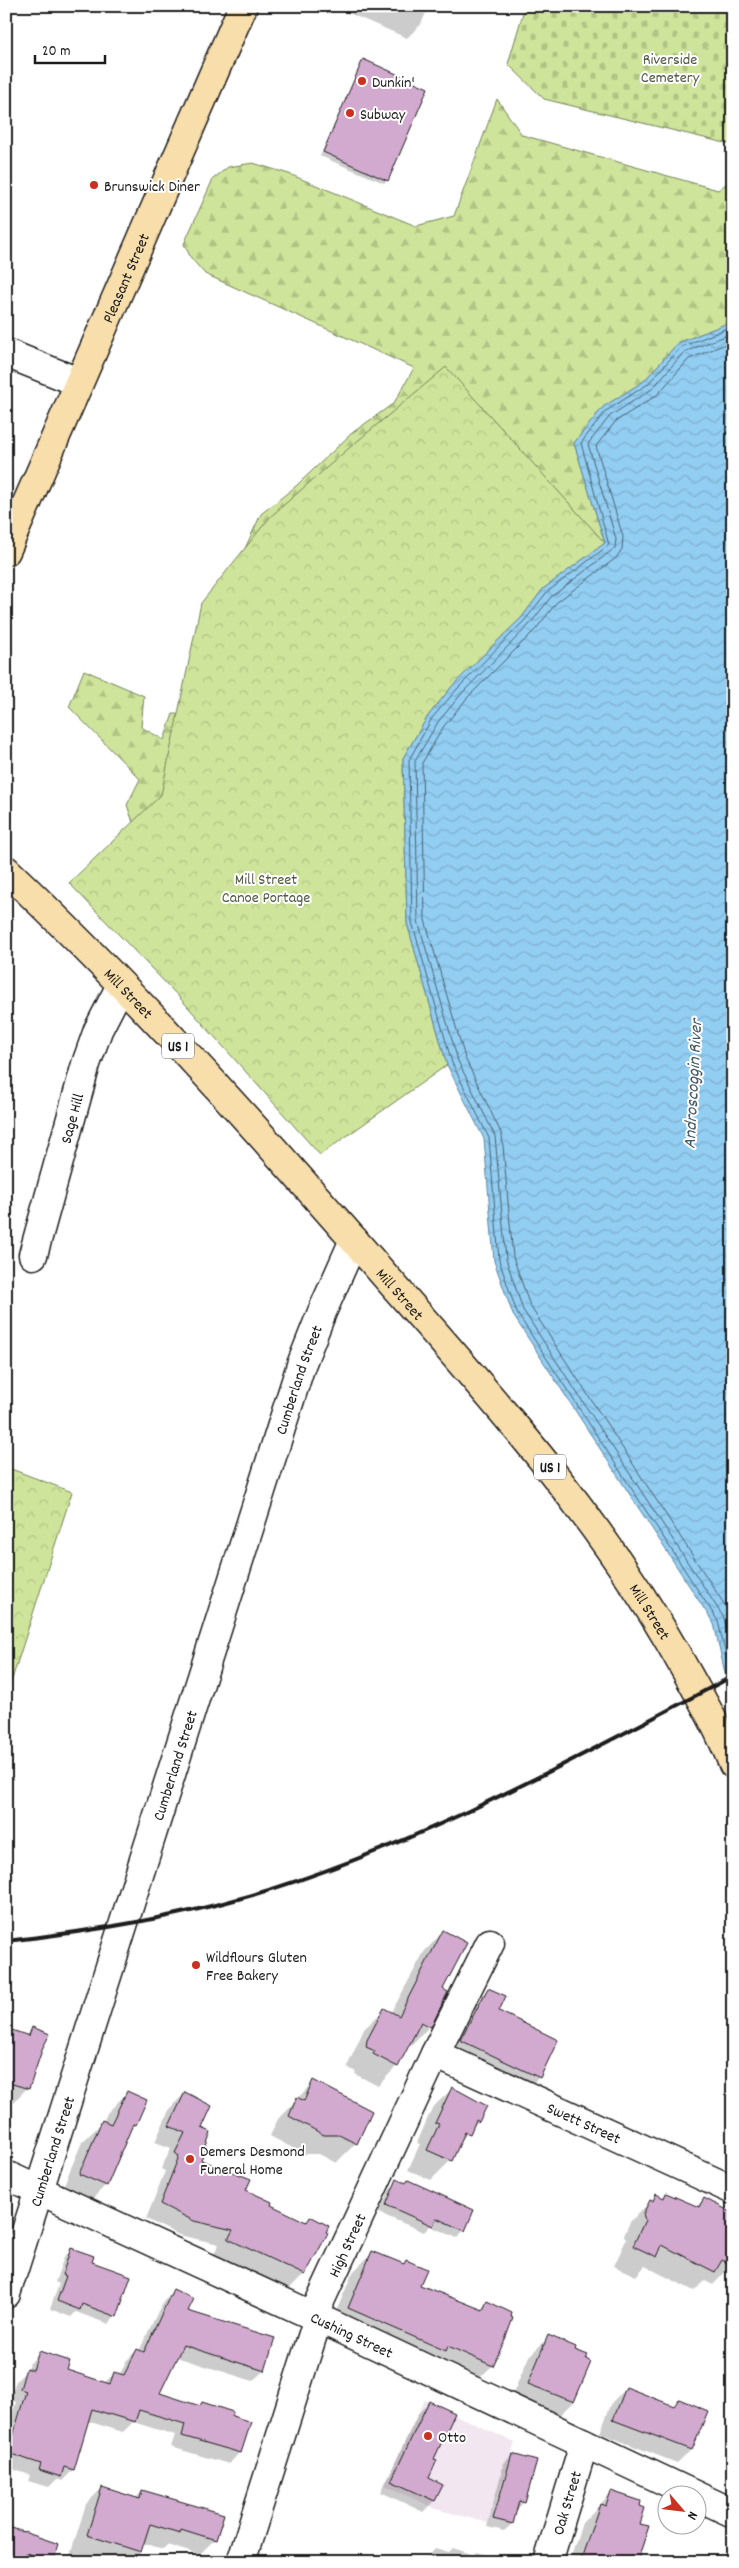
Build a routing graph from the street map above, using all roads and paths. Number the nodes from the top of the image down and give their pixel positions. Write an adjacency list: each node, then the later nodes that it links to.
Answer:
1 (243, 6): 3 (highway, Pleasant Street)
2 (6, 353): 3 (street)
3 (78, 382): 4 (highway, Pleasant Street)
4 (6, 551)
5 (6, 870): 6 (highway, Mill Street / US 1)
6 (121, 985): 7 (highway, Mill Street / US 1); 8 (street, Sage Hill)
7 (354, 1240): 9 (highway, Mill Street / US 1); 13 (street, Cumberland Street)
8 (33, 1255)
9 (733, 1764)
10 (490, 1943): 11 (street, High Street)
11 (435, 2054): 14 (street, Swett Street); 16 (street, High Street)
12 (6, 2175): 13 (street, Cushing Street)
13 (40, 2189): 15 (street, Cumberland Street); 16 (street, Cushing Street)
14 (733, 2190)
15 (6, 2294)
16 (318, 2318): 17 (street, Cushing Street); 19 (street, High Street)
17 (584, 2443): 18 (street, Cushing Street); 20 (street, Oak Street)
18 (733, 2513)
19 (241, 2562)
20 (548, 2562)

